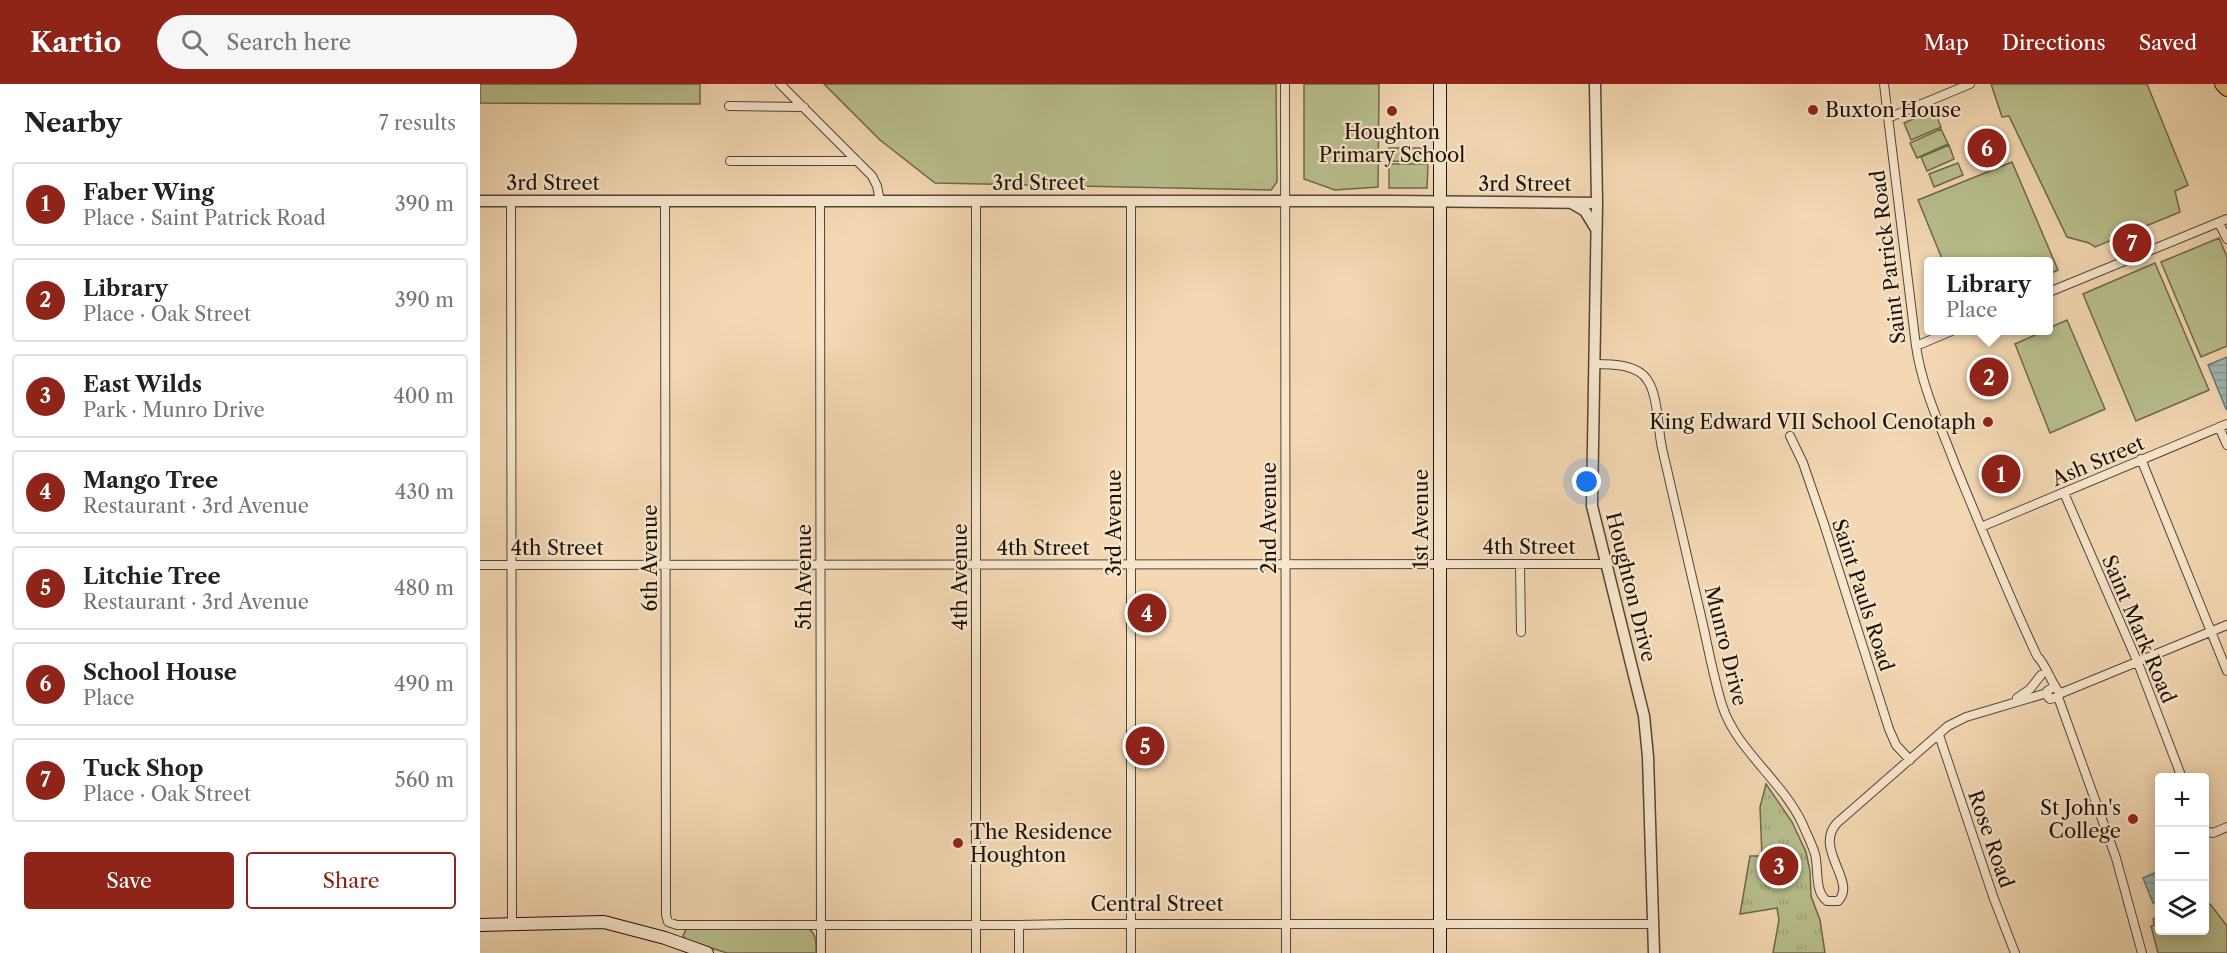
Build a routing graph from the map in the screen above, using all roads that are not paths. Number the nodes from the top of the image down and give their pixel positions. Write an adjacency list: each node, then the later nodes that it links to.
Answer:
1 (780, 84): 10 (street)
2 (1285, 84): 21 (street, 2nd Avenue)
3 (1440, 84): 22 (main road, 1st Avenue)
4 (1595, 84): 24 (street, Houghton Drive)
5 (1884, 84): 11 (street, Saint Patrick Road)
6 (1970, 84): 11 (street)
7 (2222, 84): 8 (main road)
8 (2227, 89)
9 (729, 106): 10 (street)
10 (804, 107): 13 (street)
11 (1888, 118): 30 (street, Saint Patrick Road)
12 (730, 161): 13 (street)
13 (857, 161): 18 (street)
14 (480, 201): 15 (street, 3rd Street)
15 (512, 201): 16 (street, 3rd Street); 45 (street)
16 (665, 201): 17 (street, 3rd Street); 46 (street, 6th Avenue)
17 (820, 201): 18 (street, 3rd Street); 38 (street, 5th Avenue)
18 (880, 201): 19 (street, 3rd Street)
19 (976, 201): 20 (street, 3rd Street); 47 (street, 4th Avenue)
20 (1131, 201): 21 (street, 3rd Street); 39 (street, 3rd Avenue)
21 (1285, 201): 22 (street, 3rd Street); 40 (street, 2nd Avenue)
22 (1440, 201): 23 (street, 3rd Street); 41 (main road, 1st Avenue)
23 (1567, 201): 24 (street, 3rd Street); 26 (street)
24 (1597, 203): 26 (street, Houghton Drive)
25 (2223, 221): 27 (street); 28 (street)
26 (1596, 231): 31 (street, Houghton Drive)
27 (2227, 239)
28 (2053, 290)
29 (1942, 335): 30 (street)
30 (1916, 346): 37 (street, Saint Patrick Road)
31 (1594, 364): 43 (street, Houghton Drive); 58 (street, Munro Drive)
32 (2223, 425): 34 (street); 35 (street, Ash Street)
33 (1790, 436): 58 (street, Saint Pauls Road)
34 (2227, 445)
35 (2141, 459): 36 (street, Ash Street); 50 (street)
36 (2064, 494): 37 (street, Ash Street); 52 (street, Saint Mark Road)
37 (1981, 527): 51 (street, Saint Patrick Road)
38 (821, 564): 46 (street, 4th Street); 47 (street, 4th Street); 63 (street, 5th Avenue)
39 (1131, 564): 40 (street, 4th Street); 47 (street, 4th Street); 65 (street, 3rd Avenue)
40 (1285, 564): 41 (street, 4th Street); 66 (street, 2nd Avenue)
41 (1440, 564): 42 (street, 4th Street); 67 (main road, 1st Avenue)
42 (1520, 564): 43 (street, 4th Street); 49 (street)
43 (1606, 564): 68 (street, Houghton Drive)
44 (480, 565): 45 (street, 4th Street)
45 (512, 565): 46 (street, 4th Street); 70 (street)
46 (666, 565): 62 (street, 6th Avenue)
47 (976, 565): 64 (street, 4th Avenue)
48 (2227, 625): 50 (street)
49 (1521, 632)
50 (2211, 632): 52 (street); 53 (street)
51 (2037, 656): 54 (street, Saint Patrick Road); 55 (street, Saint Patrick Road)
52 (2138, 663): 55 (street); 59 (street, Saint Mark Road)
53 (2227, 671)
54 (2042, 675): 55 (street, Saint Patrick Road); 56 (street)
55 (2053, 693): 56 (street); 83 (street, Saint Patrick Road)
56 (2004, 706): 57 (street, Munro Drive)
57 (1939, 735): 58 (street, Munro Drive); 82 (street, Rose Road)
58 (1910, 760)
59 (2180, 773)
60 (2227, 827): 61 (street)
61 (2209, 832)
62 (666, 915): 63 (street, Central Street)
63 (821, 924): 64 (street, Central Street); 75 (street, 5th Avenue)
64 (976, 924): 71 (street, Central Street); 76 (street, 4th Avenue)
65 (1131, 924): 66 (street, Central Street); 71 (street, Central Street); 78 (street, 3rd Avenue)
66 (1286, 924): 67 (street, Central Street); 79 (street, 2nd Avenue)
67 (1440, 924): 68 (street, Central Street); 80 (main road, 1st Avenue)
68 (1653, 924): 81 (street, Houghton Drive)
69 (480, 925): 70 (main road)
70 (512, 925): 72 (main road)
71 (1019, 925): 77 (street)
72 (664, 941): 73 (main road); 74 (main road)
73 (692, 953)
74 (707, 953)
75 (821, 953)
76 (976, 953)
77 (1019, 953)
78 (1131, 953)
79 (1286, 953)
80 (1440, 953)
81 (1654, 953)
82 (2015, 953)
83 (2142, 953)

